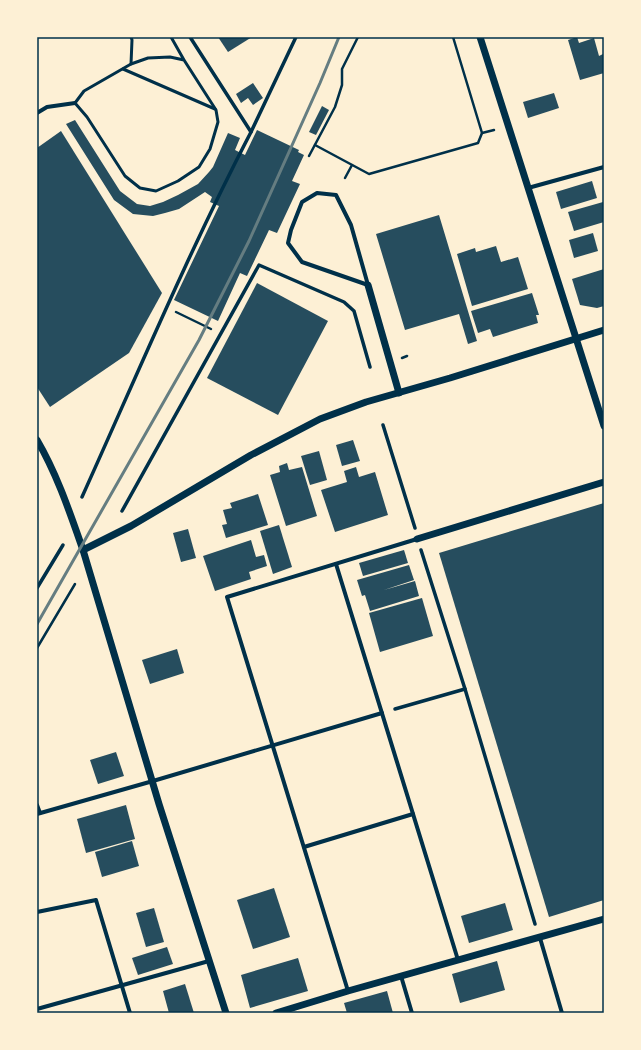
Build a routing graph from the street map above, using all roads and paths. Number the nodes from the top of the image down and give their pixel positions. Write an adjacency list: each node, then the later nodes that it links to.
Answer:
1 (131, 37): 9 (lane)
2 (171, 37): 8 (lane)
3 (190, 37): 15 (street)
4 (296, 37): 15 (street)
5 (358, 37): 17 (path)
6 (453, 37): 16 (path)
7 (480, 37): 22 (street)
8 (184, 60): 9 (lane); 12 (lane)
9 (131, 64): 10 (lane)
10 (123, 69): 11 (lane); 12 (lane)
11 (74, 102): 12 (lane); 13 (street)
12 (216, 110)
13 (37, 114)
14 (494, 130): 16 (path)
15 (251, 132): 24 (street)
16 (482, 133): 19 (path)
17 (315, 145): 18 (path); 19 (path)
18 (309, 156)
19 (352, 165): 21 (path)
20 (604, 167): 22 (street)
21 (345, 178)
22 (528, 188): 27 (street)
23 (368, 284): 23 (street); 29 (street)
24 (168, 307): 26 (path); 34 (street)
25 (604, 330): 27 (street)
26 (220, 334): 28 (street); 35 (street)
27 (576, 338): 29 (street); 31 (street)
28 (370, 367)
29 (399, 393): 39 (street)
30 (383, 425): 36 (street)
31 (604, 426)
32 (37, 440): 39 (street)
33 (604, 482): 37 (street)
34 (82, 498)
35 (122, 511)
36 (415, 528)
37 (417, 539): 41 (street)
38 (63, 545): 43 (street)
39 (83, 550): 49 (street)
40 (421, 550): 45 (street)
41 (336, 564): 47 (street); 48 (street)
42 (75, 584): 44 (path)
43 (37, 588)
44 (37, 648)
45 (465, 689): 46 (street); 56 (street)
46 (395, 709)
47 (382, 713): 48 (street); 52 (street)
48 (273, 745): 49 (street); 53 (street)
49 (153, 781): 51 (street); 59 (street)
50 (37, 804): 51 (street)
51 (38, 814)
52 (413, 814): 53 (street); 58 (street)
53 (304, 847): 62 (street)
54 (37, 912): 61 (street)
55 (604, 919): 57 (street)
56 (535, 924)
57 (540, 938): 58 (street); 68 (street)
58 (458, 960): 60 (street)
59 (209, 961): 61 (street); 65 (street)
60 (401, 976): 62 (street); 67 (street)
61 (122, 985): 63 (street); 64 (street)
62 (348, 991): 66 (street)
63 (37, 1009)
64 (130, 1013)
65 (226, 1013)
66 (276, 1013)
67 (412, 1013)
68 (562, 1013)

